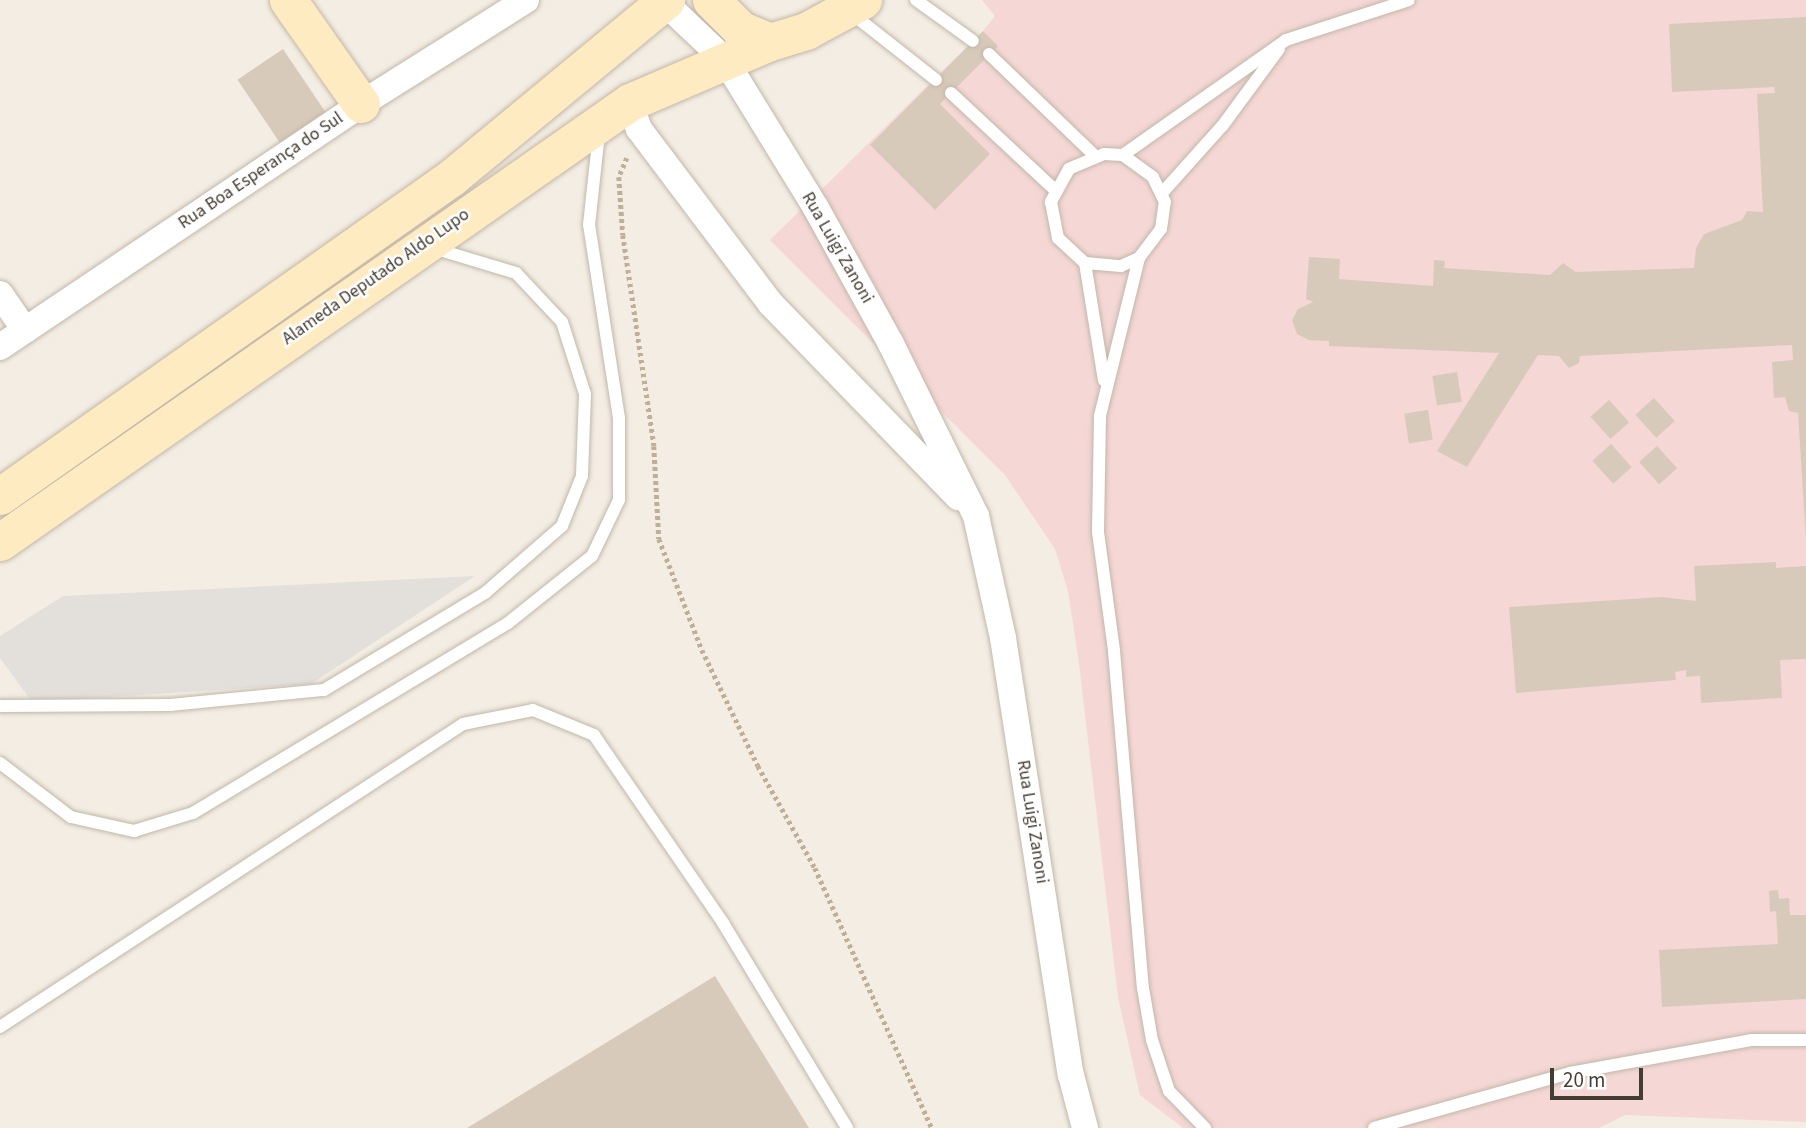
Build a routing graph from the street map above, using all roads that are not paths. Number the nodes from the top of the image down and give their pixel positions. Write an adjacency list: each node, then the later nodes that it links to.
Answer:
1 (288, 0): 15 (main road)
2 (526, 0): 15 (street, Rua Boa Esperança do Sul)
3 (711, 0): 10 (main road)
4 (916, 0): 9 (lane)
5 (1409, 0): 8 (lane)
6 (665, 2): 12 (street, Rua Luigi Zanoni); 28 (main road)
7 (856, 5): 10 (main road, Alameda Deputado Aldo Lupo); 13 (lane)
8 (1286, 40): 17 (lane); 20 (lane)
9 (973, 41)
10 (769, 42): 12 (main road, Alameda Deputado Aldo Lupo)
11 (989, 54): 18 (lane)
12 (726, 61): 16 (main road, Alameda Deputado Aldo Lupo); 29 (street, Rua Luigi Zanoni)
13 (936, 80)
14 (951, 93): 19 (lane)
15 (360, 104): 25 (street, Rua Boa Esperança do Sul)
16 (623, 118): 21 (main road, Alameda Deputado Aldo Lupo); 29 (street); 32 (lane)
17 (1123, 155): 18 (lane); 20 (lane)
18 (1095, 156): 19 (lane)
19 (1055, 190): 23 (lane)
20 (1162, 193): 22 (lane)
21 (423, 244): 30 (main road, Alameda Deputado Aldo Lupo); 31 (lane)
22 (1139, 258): 23 (lane); 27 (lane)
23 (1085, 263): 27 (lane)
24 (0, 294): 25 (street)
25 (24, 330): 26 (street, Rua Boa Esperança do Sul)
26 (0, 347)
27 (1105, 387): 37 (lane)
28 (0, 496)
29 (976, 516): 36 (street, Rua Luigi Zanoni)
30 (0, 542)
31 (0, 706)
32 (0, 763)
33 (0, 1027): 35 (lane)
34 (1806, 1040): 38 (lane)
35 (847, 1128)
36 (1085, 1128)
37 (1205, 1128)
38 (1374, 1128)

